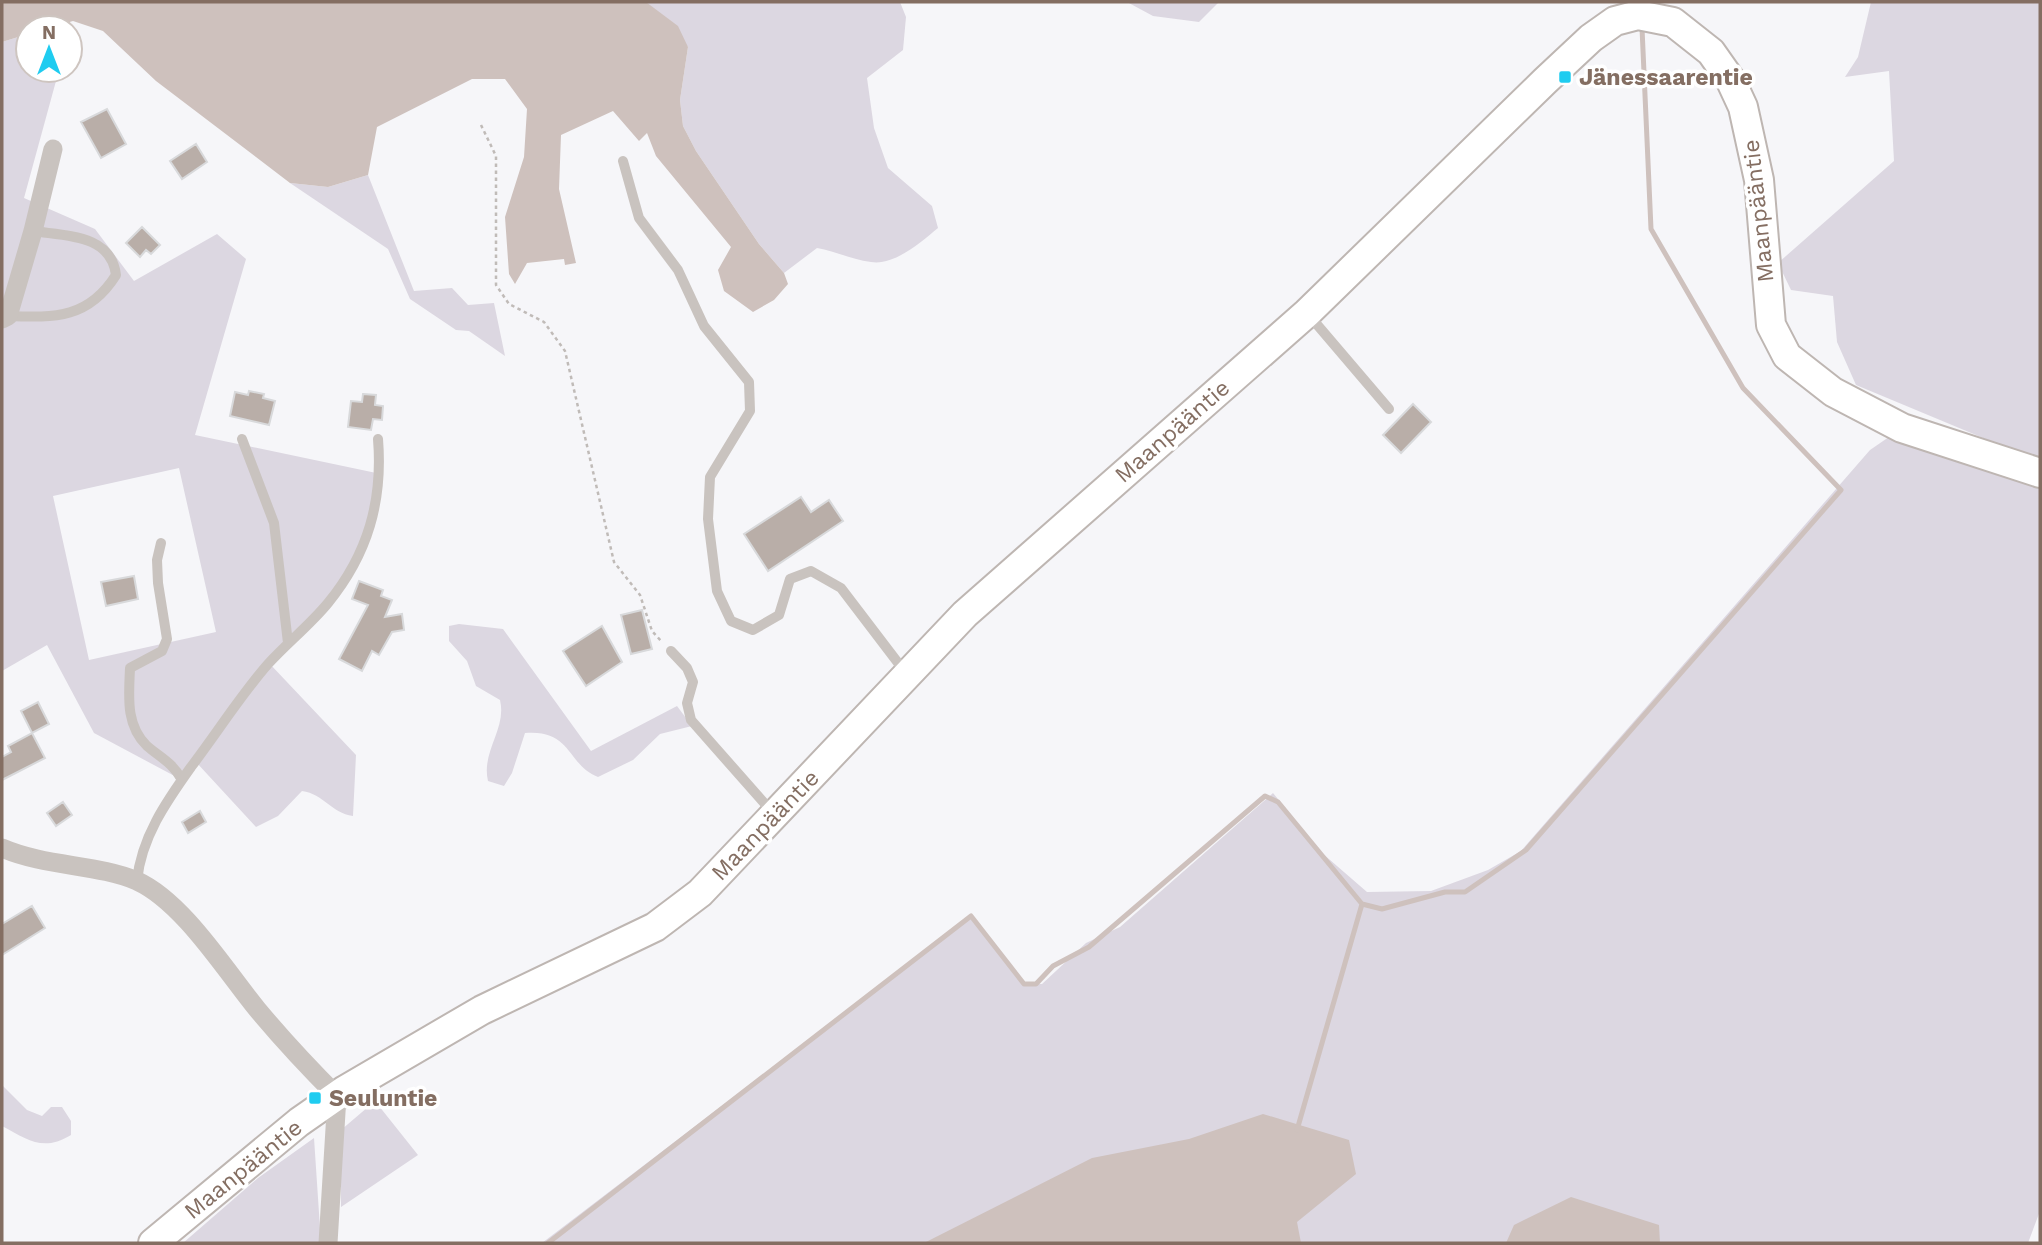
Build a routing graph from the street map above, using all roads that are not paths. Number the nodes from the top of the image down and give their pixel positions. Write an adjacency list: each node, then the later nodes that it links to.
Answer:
1 (1636, 8): 5 (street, Maanpääntie); 10 (street, Maanpääntie)
2 (53, 149): 4 (street)
3 (623, 160): 14 (lane)
4 (33, 231): 6 (street); 6 (lane)
5 (1307, 313): 7 (lane); 14 (street, Maanpääntie)
6 (5, 318)
7 (1389, 409)
8 (242, 439): 12 (lane)
9 (379, 439): 12 (lane)
10 (2040, 473)
11 (161, 542): 15 (lane)
12 (288, 643): 15 (lane)
13 (671, 651): 16 (lane)
14 (908, 675): 16 (street, Maanpääntie)
15 (182, 780): 18 (lane)
16 (776, 816): 19 (street, Maanpääntie)
17 (2, 848): 18 (street)
18 (137, 881): 19 (street)
19 (337, 1096): 20 (street, Maanpääntie); 21 (street)
20 (153, 1243)
21 (328, 1243)

